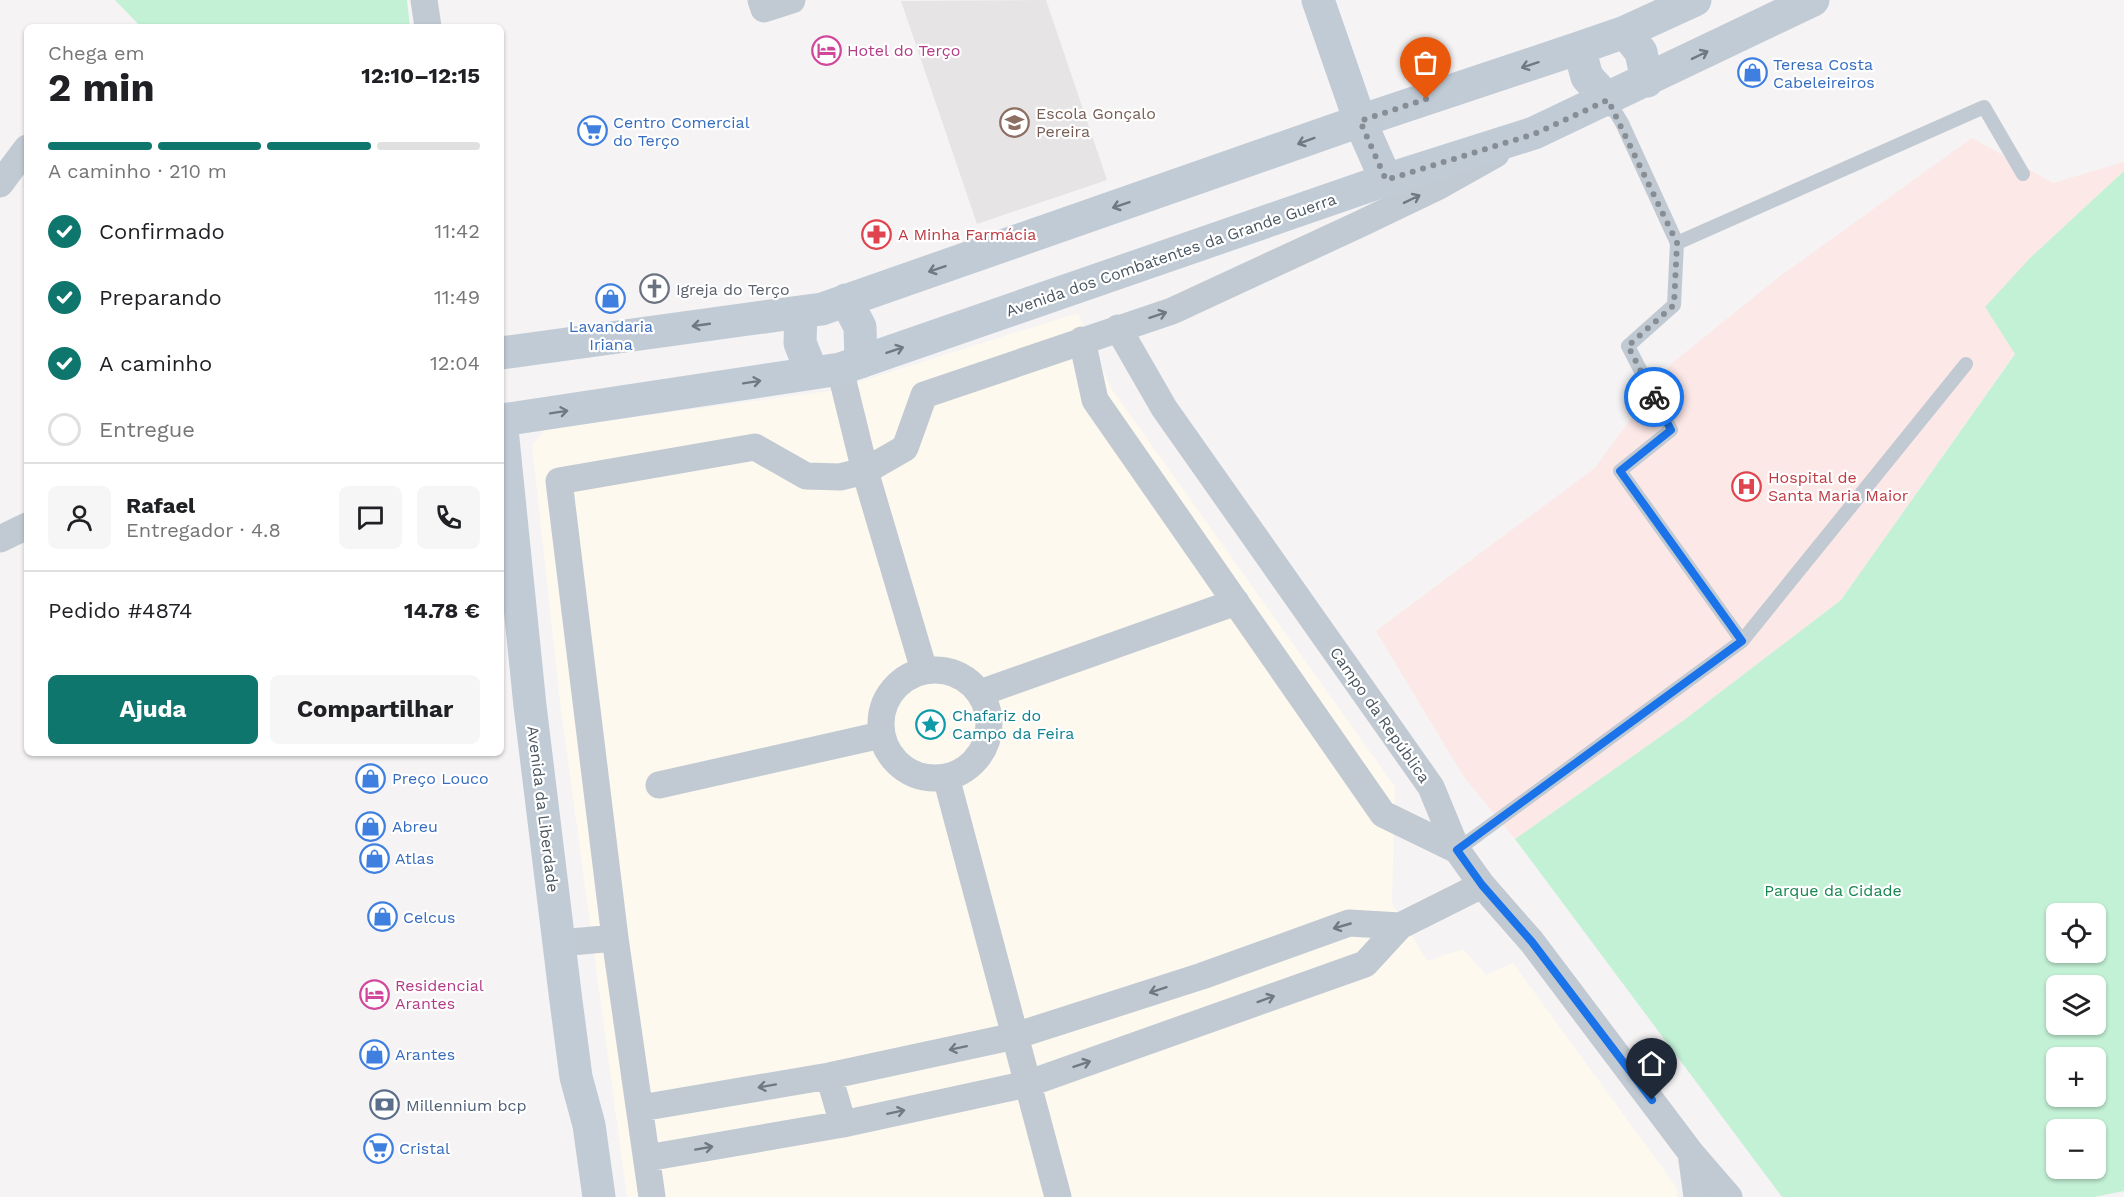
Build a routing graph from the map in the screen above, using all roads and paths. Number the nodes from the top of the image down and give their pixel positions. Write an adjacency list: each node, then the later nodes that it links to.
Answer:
1 (424, 0): 7 (street)
2 (792, 0): 6 (street)
3 (1318, 0): 12 (main road)
4 (1695, 0): 8 (main road)
5 (1813, 0): 10 (main road, Avenida dos Combatentes da Grande Guerra, one-way to 5)
6 (762, 5)
7 (428, 24)
8 (1625, 32): 9 (main road); 10 (main road)
9 (1579, 48): 11 (main road); 12 (main road, one-way to 12)
10 (1647, 81): 11 (main road, Avenida dos Combatentes da Grande Guerra)
11 (1608, 100): 13 (main road, Avenida dos Combatentes da Grande Guerra); 19 (lane)
12 (1360, 121): 16 (main road); 20 (main road, one-way to 20)
13 (1534, 134): 16 (main road, Avenida dos Combatentes da Grande Guerra); 18 (street, one-way to 13)
14 (24, 152): 17 (street)
15 (2023, 174): 19 (lane)
16 (1386, 180): 18 (street); 26 (main road, Avenida dos Combatentes da Grande Guerra, one-way to 16)
17 (0, 184)
18 (1360, 224): 22 (street, one-way to 18)
19 (1677, 243): 33 (lane)
20 (846, 300): 21 (main road); 26 (main road)
21 (801, 312): 24 (main road, one-way to 24); 26 (main road)
22 (1118, 328): 23 (street); 39 (street, Campo da República)
23 (1082, 340): 29 (street); 32 (street)
24 (504, 353)
25 (1966, 364): 33 (lane)
26 (838, 368): 27 (main road, Avenida dos Combatentes da Grande Guerra, one-way to 26); 29 (street)
27 (504, 420)
28 (504, 450): 43 (main road, Avenida da Liberdade)
29 (865, 471): 34 (street); 42 (street)
30 (24, 527): 31 (street)
31 (0, 539)
32 (1236, 602): 35 (street); 39 (street)
33 (1742, 641): 39 (lane)
34 (924, 670): 35 (street); 36 (street)
35 (980, 693): 37 (street)
36 (881, 735): 37 (street); 38 (street)
37 (946, 777): 46 (street)
38 (660, 785)
39 (1457, 850): 40 (street, Campo da República)
40 (1482, 885): 41 (street); 51 (street, Campo da República)
41 (1400, 926): 44 (street, one-way to 44); 45 (street, one-way to 41)
42 (615, 938): 43 (street); 49 (street)
43 (560, 943): 53 (main road, Avenida da Liberdade)
44 (1202, 976): 45 (street); 46 (street, one-way to 46)
45 (1218, 1017): 48 (street, one-way to 45)
46 (1015, 1036): 47 (street, one-way to 47); 48 (street)
47 (829, 1076): 49 (street, one-way to 49); 50 (street)
48 (1027, 1084): 50 (street, one-way to 48); 55 (street)
49 (641, 1108): 52 (street)
50 (843, 1124): 52 (street, one-way to 50)
51 (1691, 1153): 56 (street, Campo da República); 57 (street, Campo da República)
52 (647, 1158): 54 (street)
53 (599, 1197)
54 (652, 1197)
55 (1058, 1197)
56 (1697, 1197)
57 (1729, 1197)

